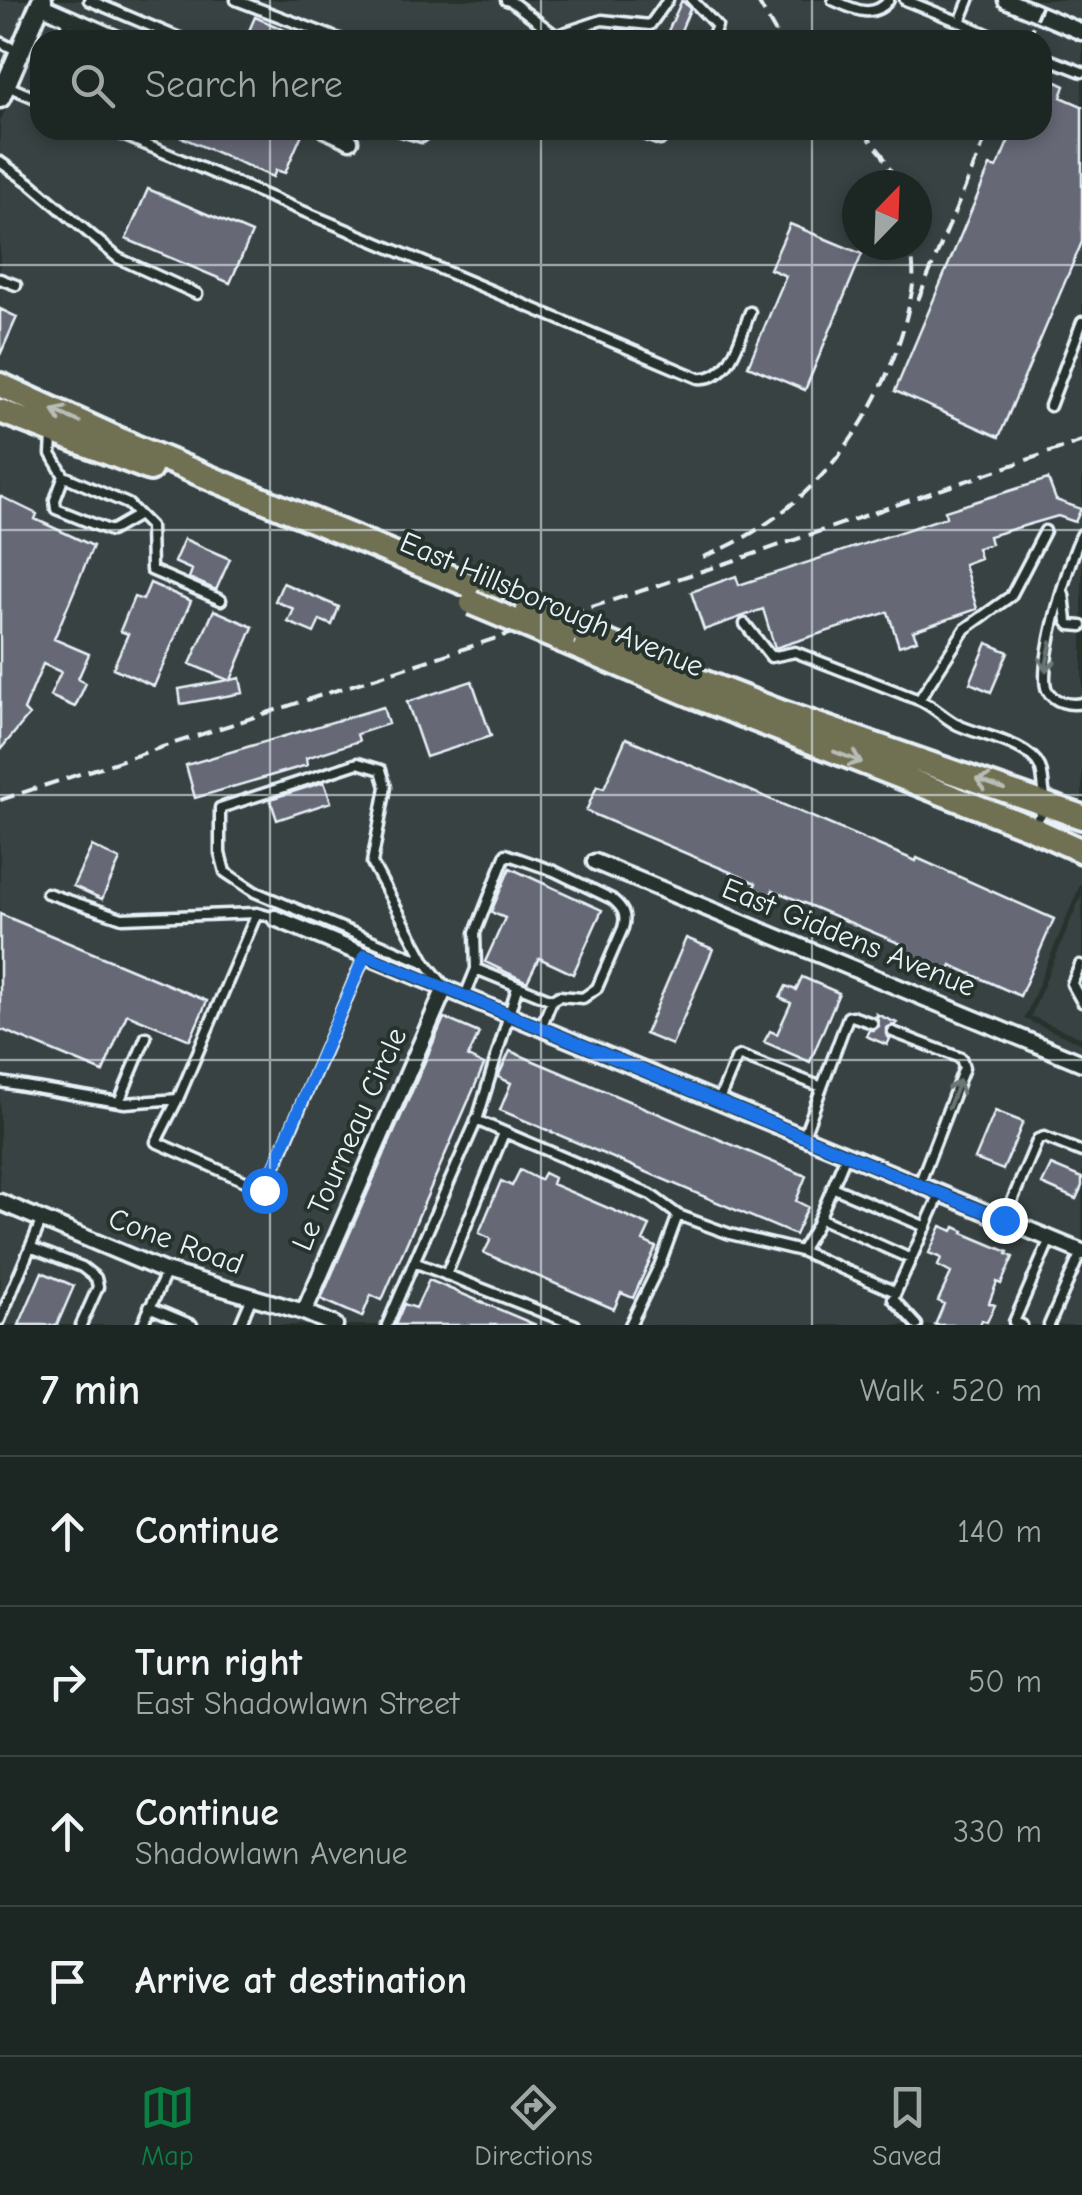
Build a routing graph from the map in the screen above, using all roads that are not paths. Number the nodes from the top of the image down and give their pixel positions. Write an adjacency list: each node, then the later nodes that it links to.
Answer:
1 (89, 0): 16 (lane)
2 (236, 0): 17 (lane)
3 (668, 0): 19 (lane)
4 (692, 0): 20 (lane)
5 (833, 0): 6 (lane)
6 (889, 0)
7 (905, 0): 13 (lane)
8 (969, 0): 13 (lane)
9 (1006, 0): 22 (street)
10 (510, 1): 18 (lane)
11 (42, 2): 12 (street); 24 (street)
12 (66, 16): 14 (lane); 15 (street)
13 (960, 22): 21 (lane)
14 (67, 30)
15 (98, 30)
16 (160, 30)
17 (316, 30)
18 (549, 30)
19 (579, 30)
20 (715, 30)
21 (978, 30)
22 (1082, 32)
23 (0, 42): 24 (lane)
24 (20, 52): 27 (street)
25 (1052, 60): 26 (lane)
26 (1082, 72)
27 (3, 92): 28 (lane)
28 (30, 98)
29 (136, 140): 34 (lane)
30 (0, 162): 33 (lane)
31 (0, 279): 32 (lane)
32 (16, 285)
33 (197, 294)
34 (750, 312)
35 (1082, 322): 37 (lane)
36 (0, 385): 45 (main road, East Hillsborough Avenue, one-way to 36)
37 (1050, 406)
38 (0, 411): 39 (main road, East Hillsborough Avenue)
39 (53, 433): 40 (lane); 45 (main road, East Hillsborough Avenue)
40 (64, 476): 41 (lane); 41 (lane)
41 (139, 515): 46 (lane)
42 (1045, 531): 50 (lane)
43 (1082, 534): 44 (lane)
44 (1062, 585): 48 (lane); 51 (lane, one-way to 51)
45 (481, 599): 49 (main road, East Hillsborough Avenue, bridge)
46 (221, 600)
47 (745, 624): 50 (lane)
48 (1082, 626)
49 (572, 636): 52 (main road, East Hillsborough Avenue, one-way to 49); 54 (main road, East Hillsborough Avenue, one-way to 54)
50 (920, 700): 52 (lane)
51 (1082, 703)
52 (1046, 804): 53 (main road, East Hillsborough Avenue); 54 (lane)
53 (1082, 817)
54 (1028, 827): 55 (main road, East Hillsborough Avenue)
55 (1082, 852)
56 (595, 862): 74 (street, East Giddens Avenue)
57 (47, 893): 58 (lane)
58 (258, 913): 59 (lane); 77 (lane)
59 (275, 918): 60 (street)
60 (365, 955): 64 (street); 77 (lane)
61 (426, 964): 61 (lane); 64 (lane)
62 (1080, 965): 68 (lane)
63 (476, 970): 65 (lane); 66 (lane); 67 (lane)
64 (446, 988): 66 (street); 105 (street, Le Tourneau Circle)
65 (518, 988): 67 (lane); 69 (lane)
66 (465, 996): 69 (street)
67 (552, 1000): 71 (lane)
68 (1082, 1002)
69 (509, 1015): 71 (street); 80 (lane)
70 (872, 1024): 76 (lane)
71 (540, 1028): 79 (street)
72 (893, 1032): 85 (lane, one-way to 72)
73 (146, 1037): 78 (lane)
74 (1082, 1062)
75 (0, 1082): 78 (lane)
76 (822, 1088): 79 (lane); 82 (lane)
77 (178, 1099): 78 (lane)
78 (120, 1102)
79 (718, 1102): 82 (street)
80 (476, 1120): 81 (lane); 99 (lane)
81 (504, 1132): 89 (lane); 101 (lane)
82 (803, 1138): 84 (street)
83 (1082, 1152): 92 (lane)
84 (846, 1155): 85 (street); 86 (lane)
85 (919, 1185): 87 (street)
86 (832, 1187): 90 (lane); 93 (lane)
87 (940, 1194): 92 (street); 93 (lane)
88 (0, 1202): 91 (street, Cone Road)
89 (678, 1215): 96 (lane); 114 (lane)
90 (820, 1218): 96 (lane); 98 (lane)
91 (42, 1219): 95 (lane); 100 (street, Cone Road)
92 (1004, 1220): 94 (street)
93 (926, 1227): 98 (lane)
94 (1050, 1239): 97 (street); 116 (lane)
95 (30, 1248): 106 (lane); 107 (lane)
96 (801, 1251): 102 (lane)
97 (1082, 1252): 117 (lane)
98 (911, 1259): 102 (lane)
99 (414, 1262): 101 (lane); 112 (lane)
100 (167, 1271): 103 (street, Cone Road); 104 (lane)
101 (446, 1275): 113 (lane)
102 (896, 1292): 115 (lane)
103 (252, 1297): 105 (street, Cone Road); 110 (lane)
104 (150, 1307): 108 (lane); 109 (lane)
105 (304, 1312): 111 (street, Cone Road)
106 (0, 1320)
107 (81, 1325)
108 (142, 1325)
109 (192, 1325)
110 (240, 1325)
111 (335, 1325)
112 (387, 1325)
113 (575, 1325)
114 (630, 1325)
115 (917, 1325)
116 (1022, 1325)
117 (1049, 1325)

